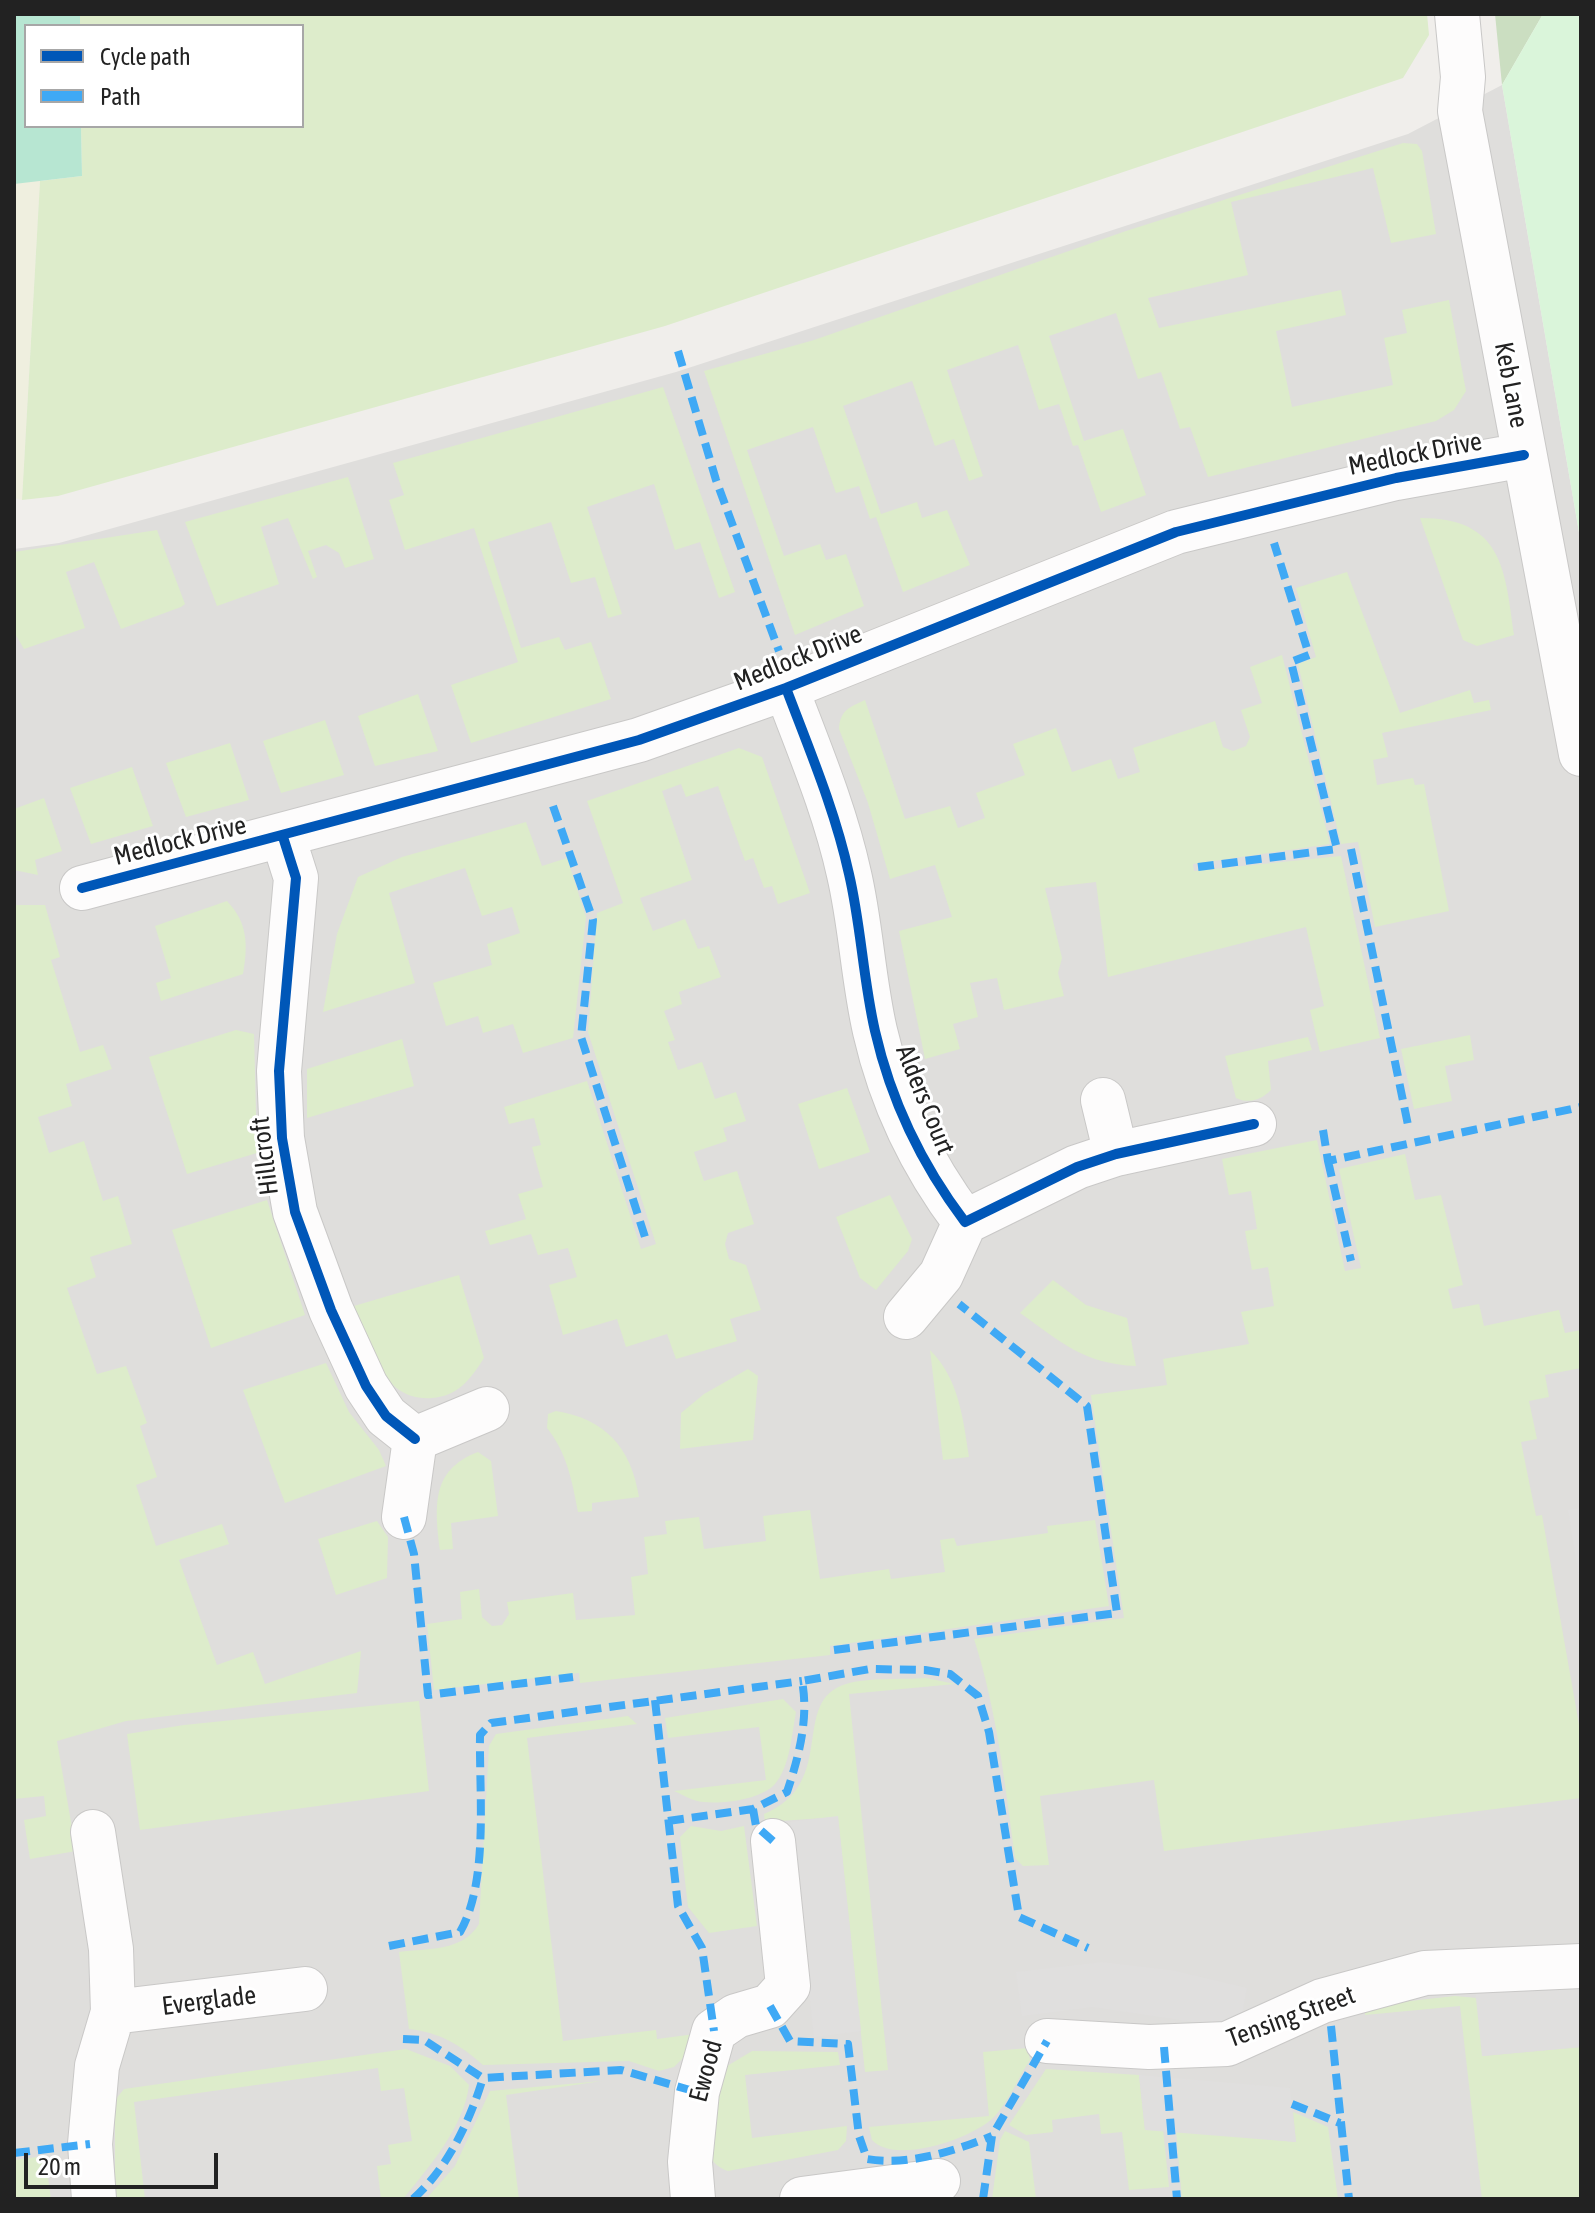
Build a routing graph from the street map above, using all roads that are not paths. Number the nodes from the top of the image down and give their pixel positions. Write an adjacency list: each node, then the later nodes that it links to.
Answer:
1 (1457, 14): 2 (street, Keb Lane)
2 (1524, 455): 3 (street, Medlock Drive); 4 (street, Keb Lane)
3 (786, 688): 5 (street, Medlock Drive); 10 (street, Alders Court)
4 (1581, 754)
5 (283, 837): 6 (street, Medlock Drive); 13 (street, Hillcroft)
6 (82, 888)
7 (1103, 1100): 9 (street)
8 (1254, 1124): 9 (street)
9 (1116, 1154): 10 (street)
10 (965, 1222): 11 (street)
11 (906, 1317)
12 (487, 1409): 13 (street)
13 (415, 1439): 14 (street)
14 (404, 1517)
15 (93, 1832): 19 (street)
16 (773, 1841): 23 (street, Ewood)
17 (1581, 1966): 20 (street, Tensing Street)
18 (305, 1989): 19 (street, Everglade)
19 (113, 2012): 22 (street)
20 (1047, 2041)
21 (938, 2181): 24 (street)
22 (94, 2199)
23 (693, 2199)
24 (802, 2199)

